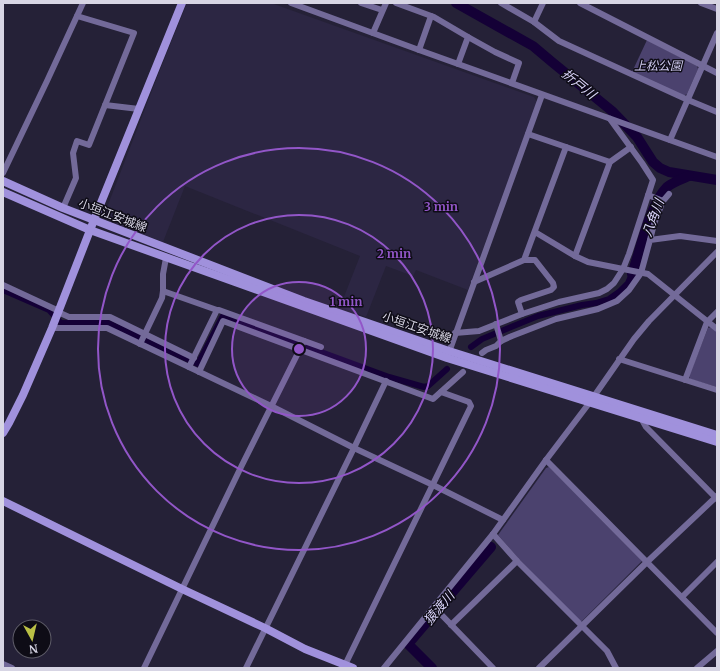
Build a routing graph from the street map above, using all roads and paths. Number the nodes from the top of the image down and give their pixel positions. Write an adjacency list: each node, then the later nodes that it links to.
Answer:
1 (83, 3): 13 (street)
2 (182, 3): 27 (main road)
3 (293, 3): 16 (street)
4 (361, 3): 12 (street)
5 (386, 3): 12 (street)
6 (396, 3): 14 (street)
7 (501, 3): 15 (street)
8 (543, 3): 15 (street)
9 (580, 3): 21 (street)
10 (702, 3): 11 (street)
11 (717, 9)
12 (382, 10): 16 (street)
13 (77, 16): 26 (street); 36 (street)
14 (431, 16): 18 (street); 19 (street)
15 (534, 22): 25 (street)
16 (373, 33): 19 (street)
17 (717, 33): 21 (street)
18 (468, 37): 20 (street); 23 (street)
19 (419, 50): 20 (street)
20 (458, 64): 23 (street)
21 (702, 65): 22 (street); 25 (street)
22 (717, 73)
23 (512, 83): 24 (street)
24 (542, 94): 29 (street); 30 (street)
25 (688, 100): 28 (street); 31 (street)
26 (105, 105): 27 (street); 42 (street)
27 (139, 110): 43 (main road)
28 (717, 112)
29 (610, 119): 31 (street); 32 (street)
30 (528, 134): 33 (street); 54 (street)
31 (670, 140): 34 (street)
32 (631, 147): 35 (street); 40 (street)
33 (566, 148): 35 (street); 45 (street)
34 (717, 157)
35 (610, 162): 49 (street)
36 (3, 174)
37 (3, 181): 42 (main road, 小垣江安城線)
38 (3, 192): 44 (main road, 小垣江安城線)
39 (669, 194): 41 (street)
40 (648, 196): 41 (street); 52 (street)
41 (663, 201): 46 (street)
42 (63, 208): 43 (main road, 小垣江安城線)
43 (94, 220): 44 (main road); 74 (main road, 小垣江安城線)
44 (90, 230): 50 (main road, 小垣江安城線); 59 (main road)
45 (535, 232): 49 (street); 51 (street)
46 (650, 240): 47 (street); 53 (street)
47 (717, 240)
48 (717, 252): 57 (street)
49 (575, 256): 52 (street)
50 (166, 258): 56 (street); 74 (main road, 小垣江安城線)
51 (524, 260): 54 (street); 61 (street)
52 (624, 269): 53 (street); 61 (street)
53 (641, 272): 57 (street); 68 (street)
54 (474, 282): 66 (street)
55 (3, 285): 59 (street)
56 (163, 291): 58 (street); 67 (street)
57 (675, 296): 62 (street); 76 (street)
58 (217, 310): 69 (street); 75 (street)
59 (58, 312): 64 (main road); 67 (street)
60 (717, 312): 62 (street)
61 (522, 314): 63 (street)
62 (707, 322): 65 (street); 80 (street)
63 (496, 326): 66 (street); 68 (street)
64 (52, 328): 70 (street); 87 (main road)
65 (717, 329)
66 (455, 333): 74 (street)
67 (145, 335): 70 (street); 75 (street)
68 (501, 339): 73 (street)
69 (304, 341): 71 (street); 72 (street)
70 (140, 344): 78 (street)
71 (321, 347)
72 (299, 350): 78 (street); 81 (street); 85 (street)
73 (482, 353)
74 (448, 354): 84 (main road, 小垣江安城線)
75 (194, 359): 77 (street)
76 (619, 359): 80 (street); 84 (street)
77 (189, 367)
78 (199, 372): 85 (street)
79 (463, 372): 83 (street)
80 (685, 380): 82 (street)
81 (386, 381): 83 (street); 90 (street)
82 (717, 390)
83 (441, 392): 92 (street)
84 (592, 399): 86 (main road, 小垣江安城線); 88 (main road, 小垣江安城線); 91 (street)
85 (271, 406): 90 (street); 100 (street)
86 (641, 418): 89 (main road, 小垣江安城線); 93 (street)
87 (3, 434)
88 (717, 435)
89 (717, 442)
90 (354, 448): 92 (street); 105 (street)
91 (546, 460): 95 (street); 98 (street)
92 (433, 485): 95 (street); 109 (street)
93 (716, 498): 98 (street)
94 (3, 501): 100 (main road)
95 (503, 520): 96 (street)
96 (493, 534): 97 (street); 102 (street)
97 (517, 561): 103 (street); 104 (street)
98 (647, 562): 101 (street); 104 (street)
99 (717, 562): 101 (street)
100 (182, 589): 105 (main road); 111 (street)
101 (682, 597): 106 (street)
102 (436, 609): 103 (street); 113 (street)
103 (451, 625): 114 (street)
104 (581, 626): 115 (street); 116 (street)
105 (265, 628): 109 (main road); 112 (street)
106 (717, 633)
107 (717, 651): 117 (street)
108 (3, 664): 110 (street)
109 (349, 666)
110 (12, 668)
111 (144, 668)
112 (246, 668)
113 (384, 668)
114 (493, 668)
115 (539, 668)
116 (616, 668)
117 (698, 668)

